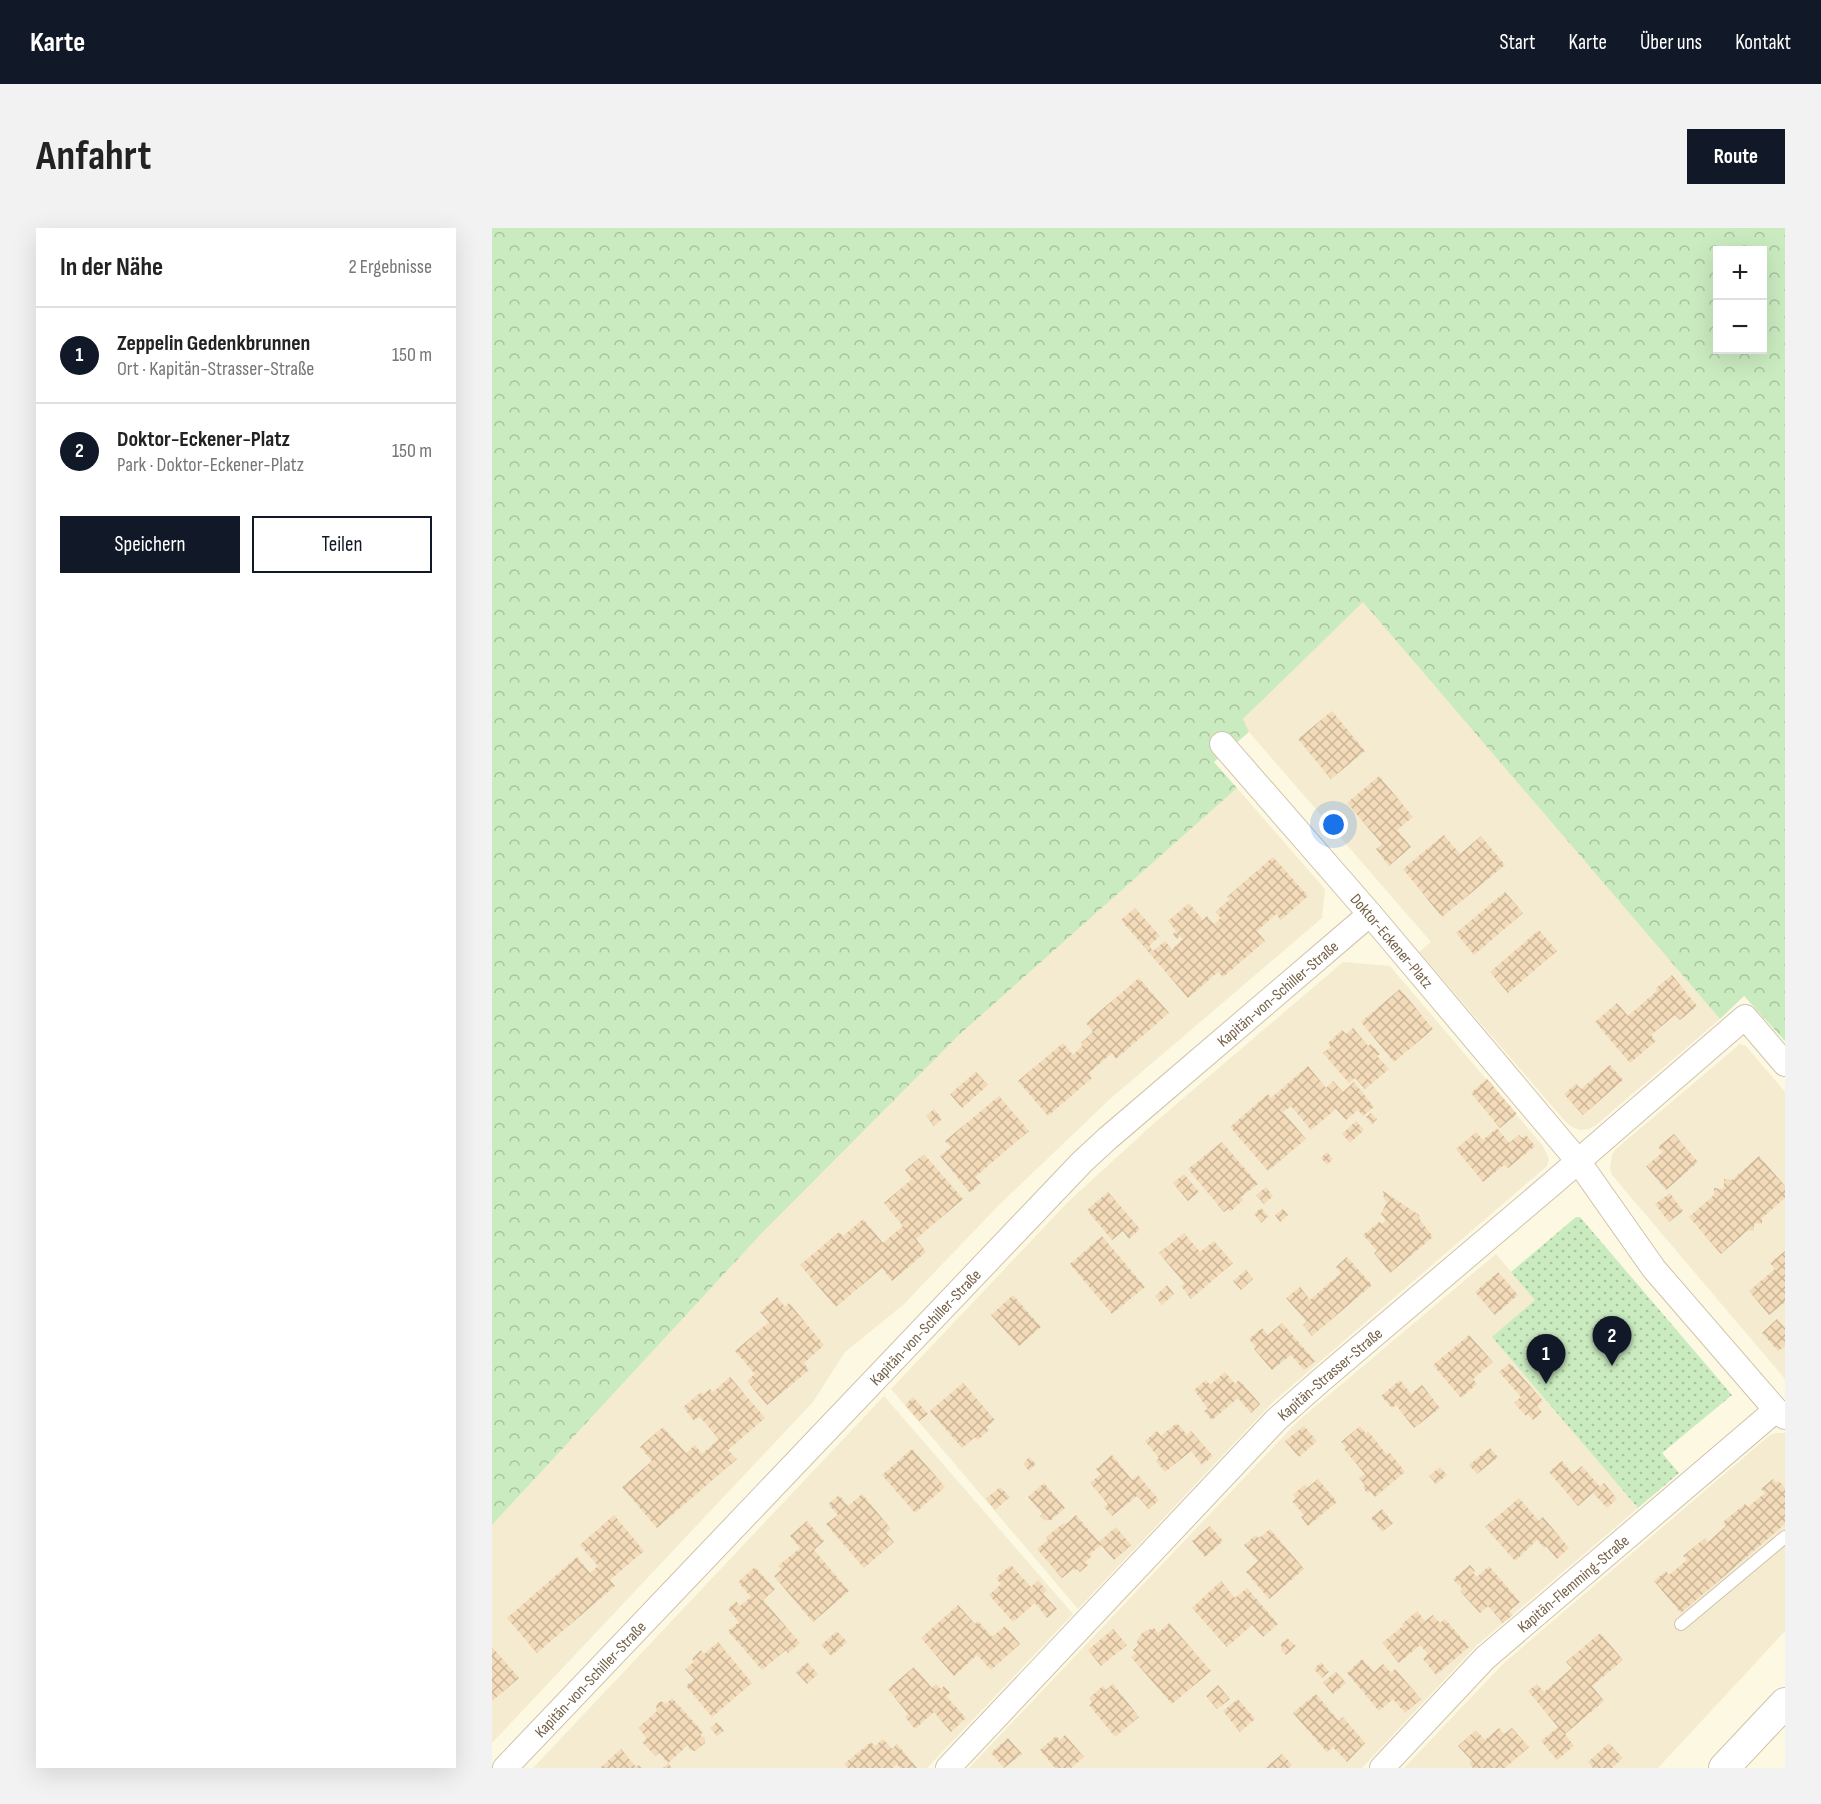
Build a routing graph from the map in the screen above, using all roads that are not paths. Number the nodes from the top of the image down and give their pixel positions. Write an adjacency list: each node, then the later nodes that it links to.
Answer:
1 (1222, 744): 2 (street, Doktor-Eckener-Platz)
2 (1370, 914): 4 (street, Doktor-Eckener-Platz); 9 (street, Kapitän-von-Schiller-Straße)
3 (1785, 1064): 4 (street, Kapitän-Strasser-Straße)
4 (1578, 1161): 5 (street, Doktor-Eckener-Platz); 10 (street, Kapitän-Strasser-Straße)
5 (1780, 1414): 11 (street, Kapitän-Flemming-Straße)
6 (1785, 1537): 7 (lane)
7 (1681, 1624)
8 (1785, 1703): 12 (street)
9 (505, 1768)
10 (948, 1768)
11 (1382, 1768)
12 (1724, 1768)

